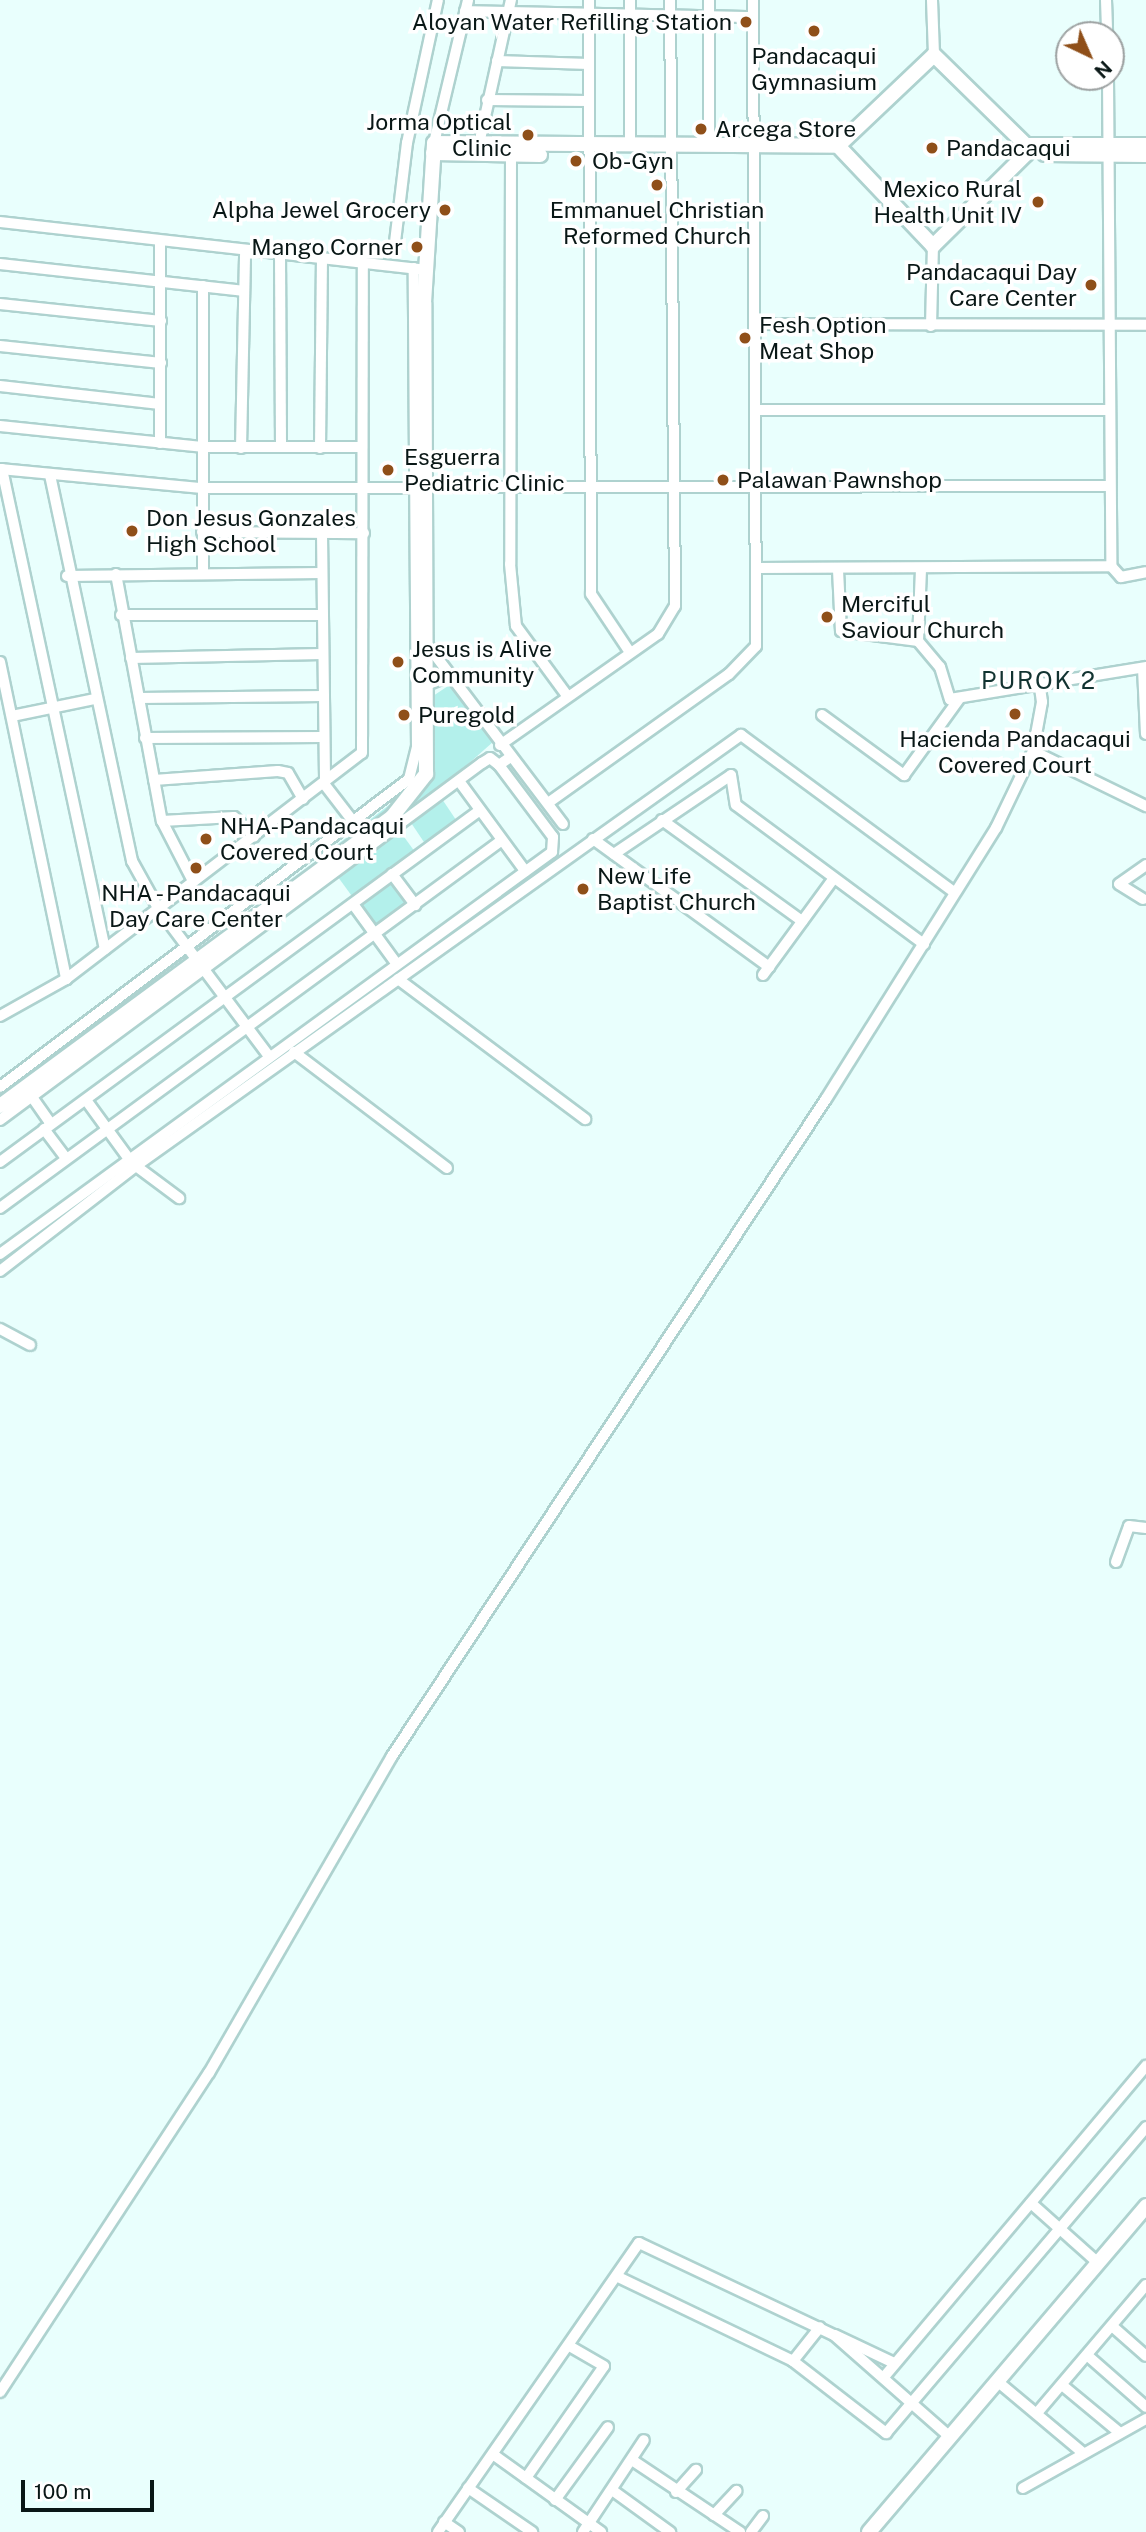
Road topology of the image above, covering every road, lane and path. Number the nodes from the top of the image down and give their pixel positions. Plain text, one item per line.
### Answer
1 (438, 0) edge
2 (468, 0) edge
3 (511, 0) edge
4 (589, 0) edge
5 (630, 0) edge
6 (670, 0) edge
7 (709, 0) edge
8 (753, 0) edge
9 (932, 0) edge
10 (1106, 0) edge
11 (465, 11) junction
12 (589, 15) junction
13 (670, 15) junction
14 (504, 16) junction
15 (630, 16) junction
16 (709, 16) junction
17 (754, 17) junction
18 (1107, 21) edge
19 (934, 55) junction
20 (497, 61) junction
21 (589, 64) junction
22 (1108, 91) edge
23 (487, 100) junction
24 (588, 101) junction
25 (479, 144) junction
26 (709, 144) junction
27 (630, 145) junction
28 (1146, 145) edge
29 (434, 148) junction
30 (753, 148) junction
31 (511, 149) junction
32 (588, 149) junction
33 (669, 149) junction
34 (839, 149) junction
35 (1108, 149) junction
36 (1026, 150) junction
37 (1146, 155) edge
38 (0, 222) edge
39 (160, 241) junction
40 (395, 242) dead end
41 (933, 247) junction
42 (245, 251) junction
43 (281, 254) junction
44 (322, 257) junction
45 (363, 263) junction
46 (0, 264) edge
47 (420, 269) junction
48 (162, 282) junction
49 (203, 286) junction
50 (243, 291) junction
51 (0, 304) edge
52 (161, 321) junction
53 (757, 324) junction
54 (1107, 325) junction
55 (1146, 325) edge
56 (931, 326) junction
57 (0, 346) edge
58 (161, 363) junction
59 (0, 386) edge
60 (160, 404) junction
61 (755, 410) junction
62 (1108, 410) junction
63 (0, 426) edge
64 (160, 443) junction
65 (202, 447) junction
66 (281, 447) junction
67 (362, 447) junction
68 (241, 448) junction
69 (320, 448) junction
70 (1, 469) edge
71 (50, 475) junction
72 (592, 484) junction
73 (421, 485) junction
74 (1110, 485) junction
75 (510, 486) junction
76 (671, 486) junction
77 (202, 488) junction
78 (755, 488) junction
79 (363, 489) junction
80 (202, 532) junction
81 (322, 533) junction
82 (364, 533) junction
83 (1111, 566) junction
84 (757, 568) junction
85 (838, 570) junction
86 (921, 570) junction
87 (203, 572) junction
88 (1146, 572) edge
89 (322, 573) junction
90 (116, 574) junction
91 (66, 576) junction
92 (121, 615) junction
93 (321, 615) junction
94 (422, 615) junction
95 (918, 641) junction
96 (429, 647) junction
97 (629, 650) junction
98 (322, 654) junction
99 (131, 658) junction
100 (0, 662) edge
101 (1144, 667) edge
102 (450, 675) junction
103 (1039, 680) junction
104 (422, 687) junction
105 (566, 694) junction
106 (324, 696) junction
107 (139, 698) junction
108 (95, 699) junction
109 (959, 699) junction
110 (52, 708) junction
111 (822, 715) dead end
112 (12, 716) junction
113 (1146, 734) edge
114 (323, 737) junction
115 (145, 738) junction
116 (499, 745) junction
117 (1033, 751) junction
118 (509, 758) junction
119 (499, 765) junction
120 (154, 780) junction
121 (459, 781) junction
122 (325, 785) junction
123 (303, 799) junction
124 (548, 803) junction
125 (1146, 806) edge
126 (480, 810) junction
127 (662, 820) junction
128 (162, 821) junction
129 (355, 824) junction
130 (563, 824) dead end
131 (254, 836) junction
132 (593, 839) junction
133 (502, 840) junction
134 (614, 854) junction
135 (1146, 865) edge
136 (525, 871) junction
137 (392, 874) junction
138 (834, 878) junction
139 (194, 881) junction
140 (954, 892) junction
141 (1143, 899) dead end
142 (353, 904) junction
143 (415, 905) junction
144 (158, 908) junction
145 (802, 921) junction
146 (373, 933) junction
147 (924, 944) junction
148 (104, 949) junction
149 (196, 958) junction
150 (396, 963) junction
151 (66, 979) junction
152 (398, 979) junction
153 (224, 995) junction
154 (0, 1016) edge
155 (249, 1023) junction
156 (295, 1052) junction
157 (268, 1055) junction
158 (0, 1087) edge
159 (32, 1097) junction
160 (86, 1100) junction
161 (0, 1106) edge
162 (585, 1119) dead end
163 (0, 1120) edge
164 (47, 1126) junction
165 (107, 1128) junction
166 (66, 1158) junction
167 (0, 1161) edge
168 (133, 1162) junction
169 (447, 1168) dead end
170 (178, 1198) dead end
171 (0, 1208) edge
172 (0, 1254) edge
173 (0, 1271) edge
174 (0, 1329) edge
175 (30, 1345) dead end
176 (1146, 1528) edge
177 (1116, 1562) dead end
178 (1146, 2066) edge
179 (1146, 2127) edge
180 (1031, 2203) junction
181 (1146, 2206) edge
182 (1059, 2230) junction
183 (1098, 2263) junction
184 (618, 2277) junction
185 (1146, 2286) edge
186 (1137, 2296) junction
187 (1146, 2304) edge
188 (1112, 2326) junction
189 (820, 2327) junction
190 (834, 2335) junction
191 (570, 2346) junction
192 (1088, 2356) junction
193 (1146, 2356) edge
194 (793, 2361) junction
195 (894, 2363) junction
196 (884, 2377) junction
197 (997, 2381) junction
198 (1062, 2385) junction
199 (0, 2392) edge
200 (913, 2404) junction
201 (1146, 2407) edge
202 (1037, 2413) junction
203 (1146, 2419) edge
204 (607, 2427) dead end
205 (1120, 2433) junction
206 (950, 2437) junction
207 (644, 2440) dead end
208 (1083, 2454) junction
209 (494, 2455) junction
210 (632, 2460) junction
211 (696, 2470) dead end
212 (526, 2478) junction
213 (468, 2488) junction
214 (1023, 2488) dead end
215 (612, 2490) junction
216 (736, 2491) dead end
217 (676, 2492) junction
218 (555, 2500) junction
219 (714, 2515) junction
220 (763, 2516) dead end
221 (444, 2522) junction
222 (587, 2528) edge
223 (438, 2532) edge
224 (458, 2532) edge
225 (532, 2532) edge
226 (601, 2532) edge
227 (670, 2532) edge
228 (740, 2532) edge
229 (751, 2532) edge
230 (869, 2532) edge

1 - 40 street
2 - 11 street
3 - 14 street
4 - 12 street
5 - 15 street
6 - 13 street
7 - 16 street
8 - 17 street
9 - 19 street
10 - 18 street
11 - 14 street
11 - 29 street
12 - 14 street
12 - 15 street
12 - 21 street
13 - 15 street
13 - 16 street
13 - 33 street
14 - 20 street
15 - 27 street
16 - 17 street
16 - 26 street
17 - 30 street
19 - 34 street
19 - 36 street
20 - 21 street
20 - 23 street
21 - 24 street
22 - 35 street
23 - 24 street
23 - 25 street
24 - 32 street
25 - 29 street
25 - 31 street
26 - 30 street
26 - 33 street
27 - 32 street
27 - 33 street
28 - 35 street
29 - 31 street
29 - 47 street
30 - 33 street
30 - 34 street
30 - 53 street
31 - 32 street
31 - 75 street
32 - 33 street
32 - 72 street
33 - 76 street
34 - 41 street
35 - 36 street
35 - 37 street
35 - 54 street
36 - 41 street
38 - 39 street
39 - 42 street
39 - 48 street
41 - 56 street
42 - 43 street
42 - 50 street
43 - 44 street
43 - 66 street
44 - 45 street
44 - 69 street
45 - 47 street
45 - 67 street
46 - 48 street
47 - 73 street
48 - 49 street
48 - 52 street
49 - 50 street
49 - 65 street
50 - 68 street
51 - 52 street
52 - 58 street
53 - 56 street
53 - 61 street
54 - 55 street
54 - 56 street
54 - 62 street
57 - 58 street
58 - 60 street
59 - 60 street
60 - 64 street
61 - 62 street
61 - 78 street
62 - 74 street
63 - 64 street
64 - 65 street
65 - 68 street
65 - 77 street
66 - 68 street
66 - 69 street
67 - 69 street
67 - 79 street
70 - 71 street
70 - 110 street
71 - 77 street
71 - 91 street
72 - 75 street
72 - 76 street
72 - 97 street
73 - 75 street
73 - 79 street
73 - 94 street
74 - 78 street
74 - 83 street
75 - 105 street
76 - 78 street
76 - 97 street
77 - 79 street
77 - 80 street
78 - 84 street
79 - 82 street
80 - 81 street
80 - 87 street
81 - 82 street
81 - 89 street
82 - 122 street
83 - 86 street
83 - 88 street
84 - 85 street
84 - 124 street
85 - 86 street
85 - 95 street
86 - 95 street
87 - 89 street
87 - 90 street
89 - 93 street
90 - 91 street
90 - 92 street
91 - 108 street
92 - 93 street
92 - 99 street
93 - 98 street
94 - 96 street
94 - 104 street
95 - 109 street
96 - 102 street
96 - 104 street
97 - 105 street
98 - 99 street
98 - 106 street
99 - 107 street
100 - 112 street
101 - 103 street
101 - 113 street
102 - 104 street
102 - 116 street
103 - 109 street
103 - 117 street
104 - 129 street
104 - 149 street
105 - 116 street
106 - 107 street
106 - 114 street
107 - 115 street
108 - 110 street
108 - 144 street
109 - 111 street
110 - 112 street
110 - 148 street
112 - 151 street
114 - 115 street
114 - 122 street
115 - 120 street
116 - 118 street
117 - 125 street
117 - 140 street
118 - 119 street
118 - 124 street
119 - 121 street
119 - 136 street
120 - 123 street
120 - 128 street
121 - 126 street
121 - 149 street
122 - 123 street
122 - 129 street
123 - 131 street
124 - 130 street
126 - 133 street
126 - 137 street
127 - 134 street
127 - 138 street
127 - 145 street
128 - 131 street
128 - 139 street
129 - 149 street
131 - 139 street
132 - 134 street
132 - 140 street
132 - 152 street
133 - 136 street
133 - 143 street
134 - 145 street
135 - 141 street
136 - 150 street
137 - 142 street
137 - 143 street
138 - 145 street
138 - 147 street
139 - 144 street
140 - 147 street
142 - 146 street
142 - 153 street
143 - 146 street
144 - 148 street
144 - 149 street
146 - 150 street
146 - 155 street
147 - 199 street
148 - 151 street
149 - 153 street
149 - 158 street
149 - 159 street
149 - 161 street
150 - 157 street
151 - 154 street
152 - 156 street
152 - 162 street
153 - 155 street
153 - 160 street
155 - 157 street
155 - 165 street
156 - 168 street
156 - 169 street
157 - 168 street
159 - 163 street
159 - 164 street
160 - 164 street
160 - 165 street
164 - 166 street
164 - 167 street
165 - 166 street
165 - 168 street
166 - 171 street
168 - 170 street
168 - 172 street
168 - 173 street
174 - 175 street
176 - 177 street
178 - 180 street
179 - 182 street
180 - 182 street
180 - 195 street
181 - 183 street
182 - 183 street
182 - 200 street
183 - 197 street
184 - 189 street
184 - 191 street
184 - 194 street
185 - 186 street
186 - 187 street
186 - 188 street
188 - 192 street
188 - 193 street
189 - 190 street
189 - 194 street
190 - 195 street
190 - 196 street
191 - 209 street
191 - 212 street
192 - 198 street
192 - 201 street
194 - 200 street
195 - 196 street
196 - 200 street
197 - 202 street
197 - 206 street
198 - 202 street
198 - 205 street
200 - 206 street
202 - 208 street
203 - 205 street
204 - 218 street
205 - 208 street
206 - 230 street
207 - 210 street
208 - 214 street
209 - 212 street
209 - 213 street
210 - 215 street
210 - 217 street
211 - 217 street
212 - 218 street
213 - 221 street
213 - 225 street
215 - 222 street
215 - 227 street
216 - 219 street
217 - 219 street
218 - 222 street
219 - 228 street
220 - 229 street
221 - 223 street
221 - 224 street
222 - 226 street

